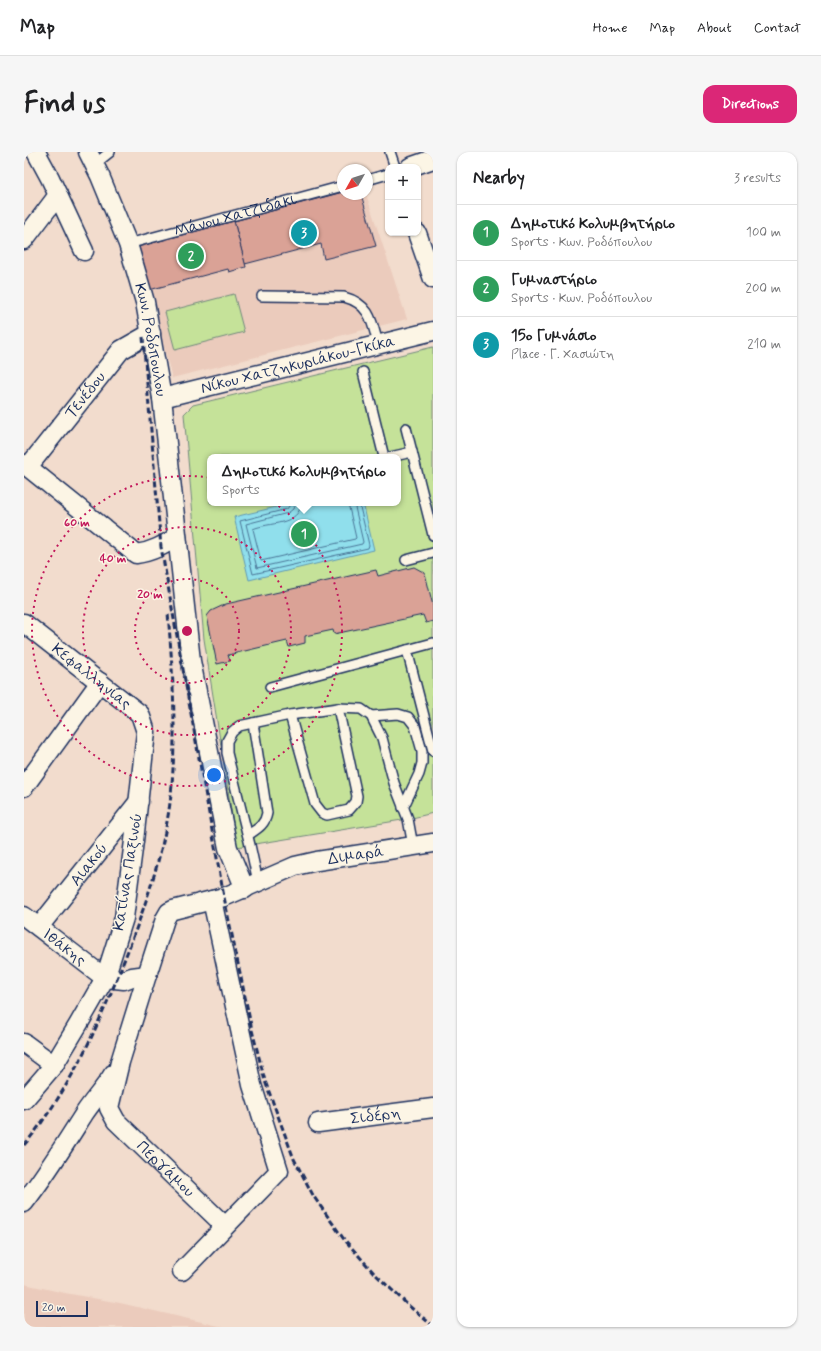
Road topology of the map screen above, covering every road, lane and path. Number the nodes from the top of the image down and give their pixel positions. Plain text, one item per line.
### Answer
1 (36, 152) edge
2 (110, 152) edge
3 (390, 152) edge
4 (91, 158) edge
5 (433, 159) edge
6 (394, 164) edge
7 (419, 164) edge
8 (385, 175) edge
9 (373, 178) edge
10 (337, 188) edge
11 (58, 195) junction
12 (418, 236) edge
13 (24, 240) edge
14 (128, 244) junction
15 (84, 251) dead end
16 (433, 279) edge
17 (262, 296) dead end
18 (433, 331) edge
19 (151, 333) junction
20 (378, 344) junction
21 (363, 372) dead end
22 (162, 398) junction
23 (406, 428) dead end
24 (412, 452) junction
25 (383, 454) edge
26 (401, 454) edge
27 (26, 466) edge
28 (433, 535) edge
29 (177, 537) junction
30 (433, 553) edge
31 (406, 560) dead end
32 (24, 623) edge
33 (433, 643) edge
34 (407, 650) junction
35 (100, 682) junction
36 (270, 687) dead end
37 (338, 708) junction
38 (140, 714) joint
39 (290, 715) junction
40 (371, 716) junction
41 (253, 723) junction
42 (433, 750) edge
43 (24, 787) edge
44 (138, 801) junction
45 (403, 808) junction
46 (248, 835) junction
47 (433, 843) edge
48 (413, 846) junction
49 (252, 885) junction
50 (212, 900) junction
51 (24, 916) edge
52 (39, 928) junction
53 (147, 975) junction
54 (105, 978) junction
55 (24, 1043) edge
56 (120, 1062) junction
57 (54, 1065) junction
58 (24, 1100) edge
59 (433, 1108) edge
60 (318, 1124) dead end
61 (24, 1203) edge
62 (225, 1226) junction
63 (182, 1271) dead end

1 - 11 street
2 - 4 lane
3 - 6 lane
4 - 14 street, Κων. Ροδόπουλου
5 - 7 street
8 - 9 lane
10 - 14 lane, Μάνου Χατζιδάκι
11 - 13 street
11 - 15 street
12 - 16 street
14 - 19 street, Κων. Ροδόπουλου
17 - 20 lane
18 - 20 street, Νίκου Χατζηκυριάκου-Γκίκα
19 - 22 street, Κων. Ροδόπουλου
19 - 27 street, Τενέδου
20 - 22 street, Νίκου Χατζηκυριάκου-Γκίκα
21 - 25 lane
22 - 29 street, Κων. Ροδόπουλου
23 - 24 lane
24 - 26 lane
24 - 28 lane
27 - 29 street
29 - 49 street, Κων. Ροδόπουλου
30 - 31 lane
32 - 35 street, Κεφαλληνίας
33 - 34 lane
34 - 36 lane
34 - 42 lane
35 - 38 street, Κεφαλληνίας
35 - 43 street
37 - 39 lane
37 - 39 lane
37 - 40 lane
38 - 44 street, Κατίνας Παξινού
39 - 41 lane
40 - 45 lane
40 - 45 lane
41 - 46 lane
41 - 46 lane
44 - 52 street, Αιακού
44 - 54 street, Κατίνας Παξινού
45 - 48 lane
46 - 49 lane
47 - 48 street, Διμαρά
48 - 49 street, Διμαρά
49 - 50 street, Διμαρά
50 - 53 street, Διμαρά
50 - 62 street
51 - 52 street, Ιθάκης
52 - 54 street, Ιθάκης
53 - 54 street
53 - 56 street
54 - 57 street, Κατίνας Παξινού
55 - 57 street
56 - 61 street
56 - 62 street, Περγάμου
57 - 58 street, Κατίνας Παξινού
59 - 60 street, Σιδέρη
62 - 63 street

